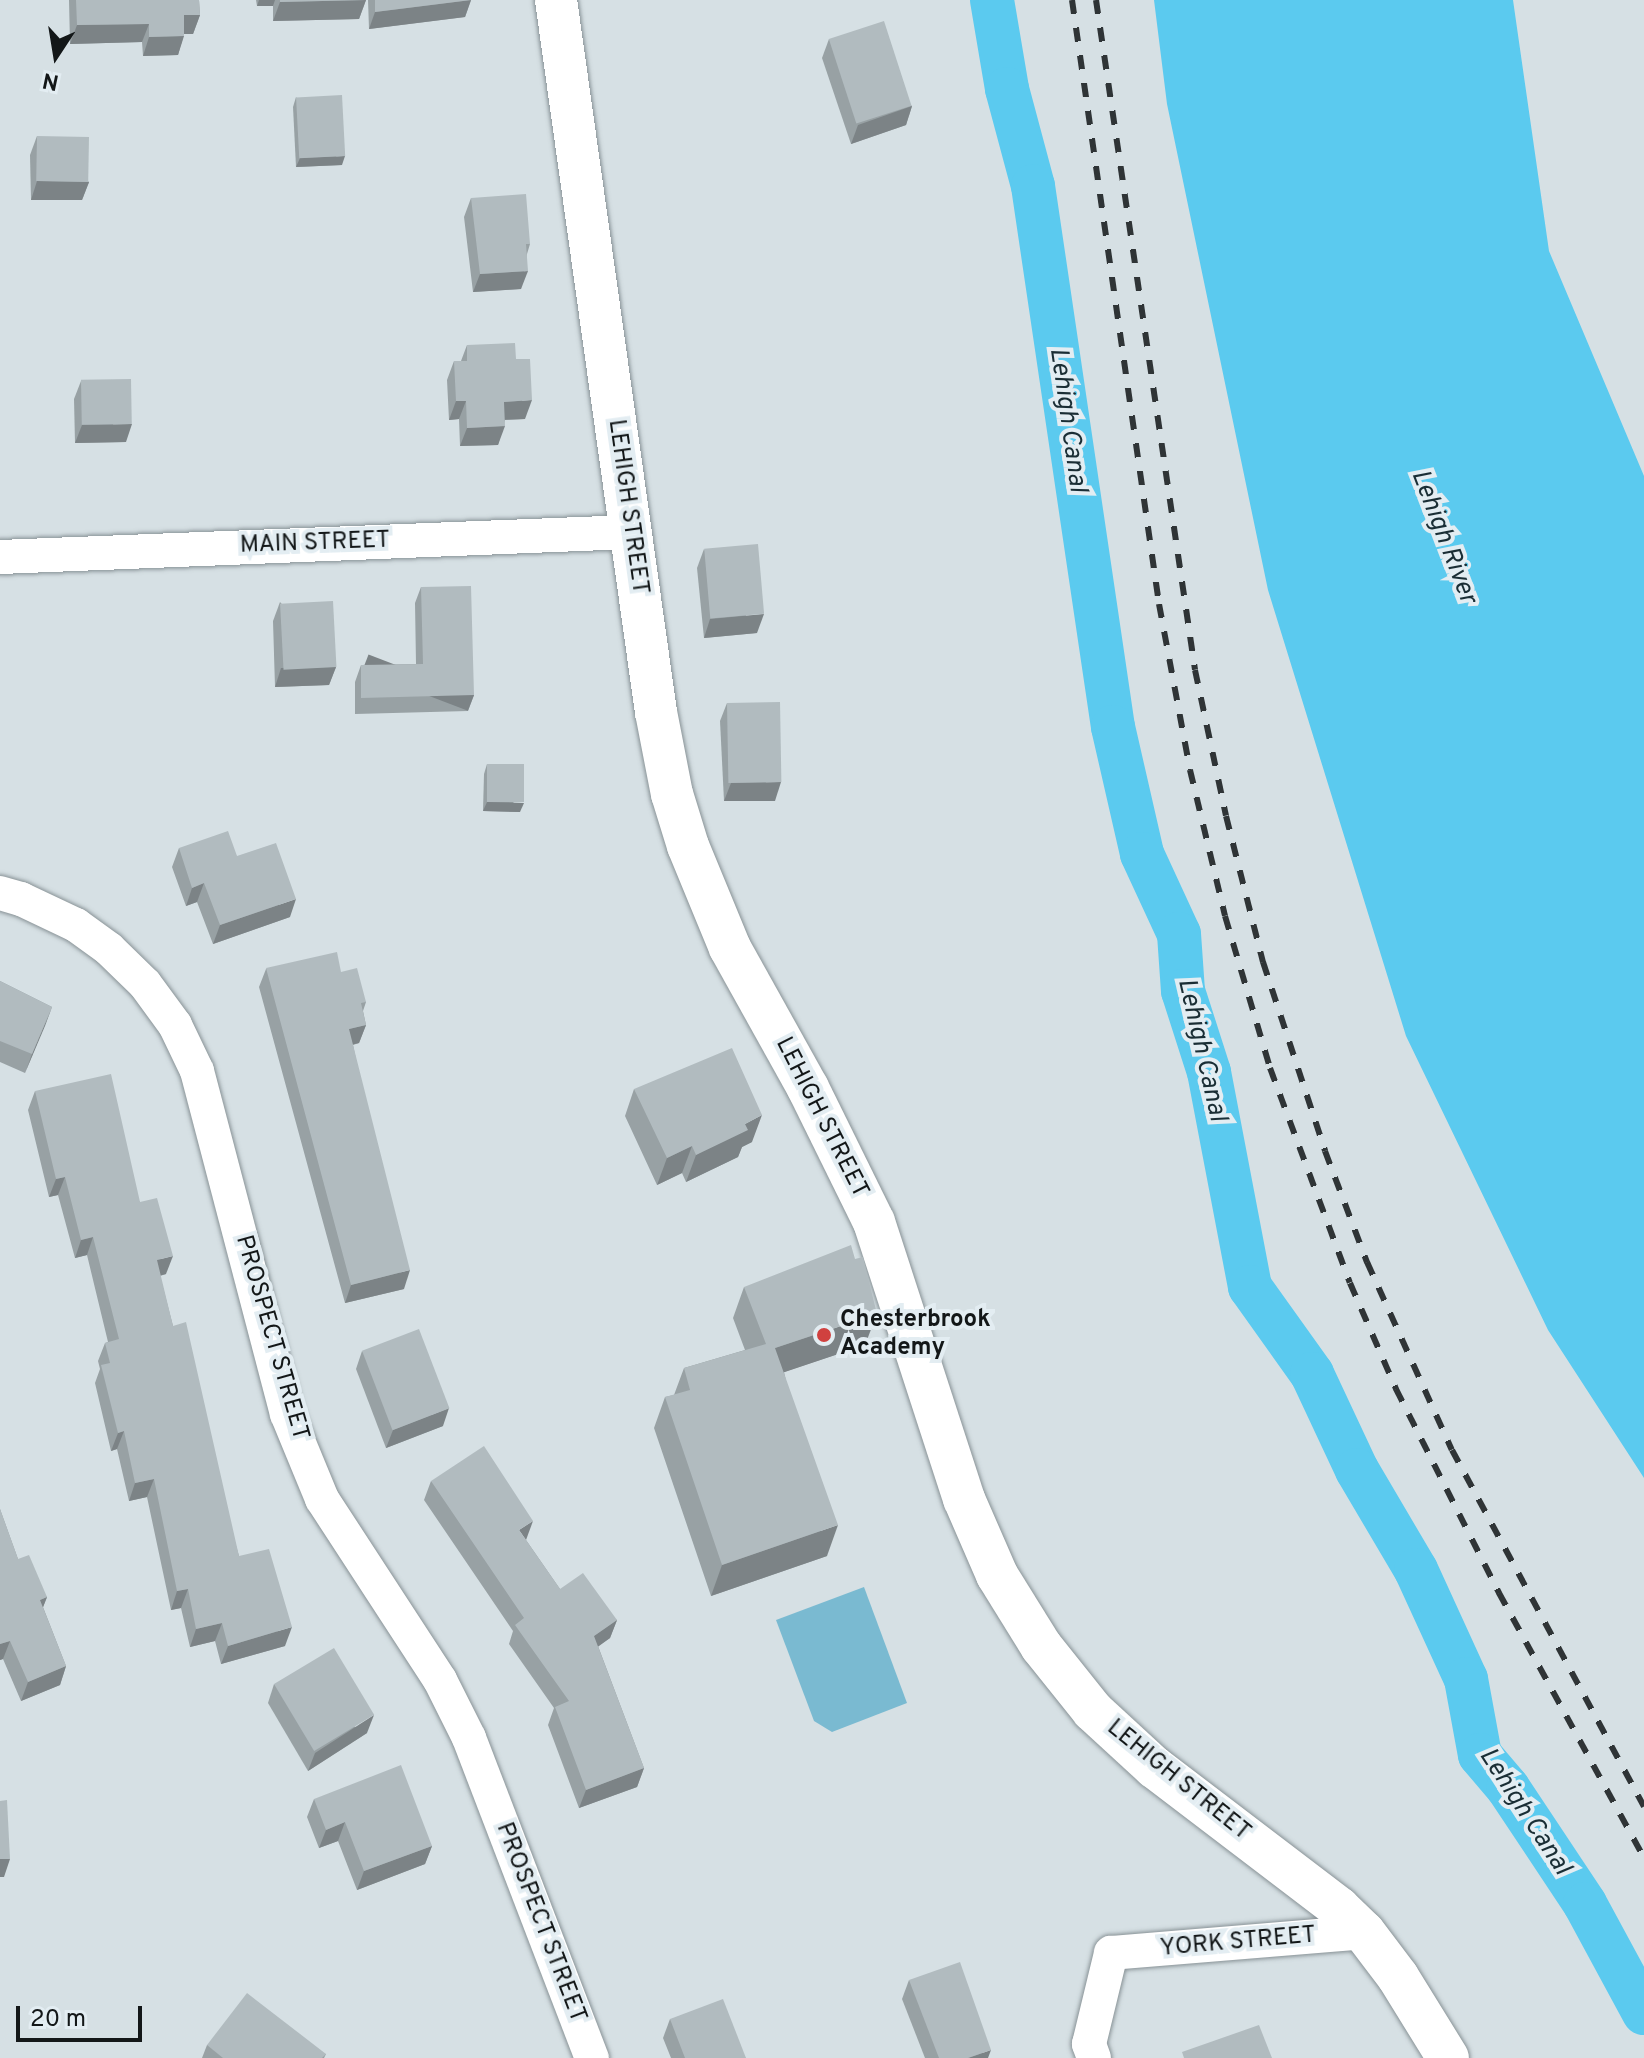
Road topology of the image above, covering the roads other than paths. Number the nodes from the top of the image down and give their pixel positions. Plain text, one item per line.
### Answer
1 (556, 0) edge
2 (631, 532) junction
3 (0, 557) edge
4 (0, 893) edge
5 (1364, 1932) junction
6 (592, 2058) edge
7 (1094, 2058) edge
8 (1448, 2058) edge

1 - 2 street, LEHIGH STREET
2 - 3 street, MAIN STREET
2 - 5 street, LEHIGH STREET
4 - 6 street, PROSPECT STREET
5 - 7 street, YORK STREET
5 - 8 street, LEHIGH STREET

